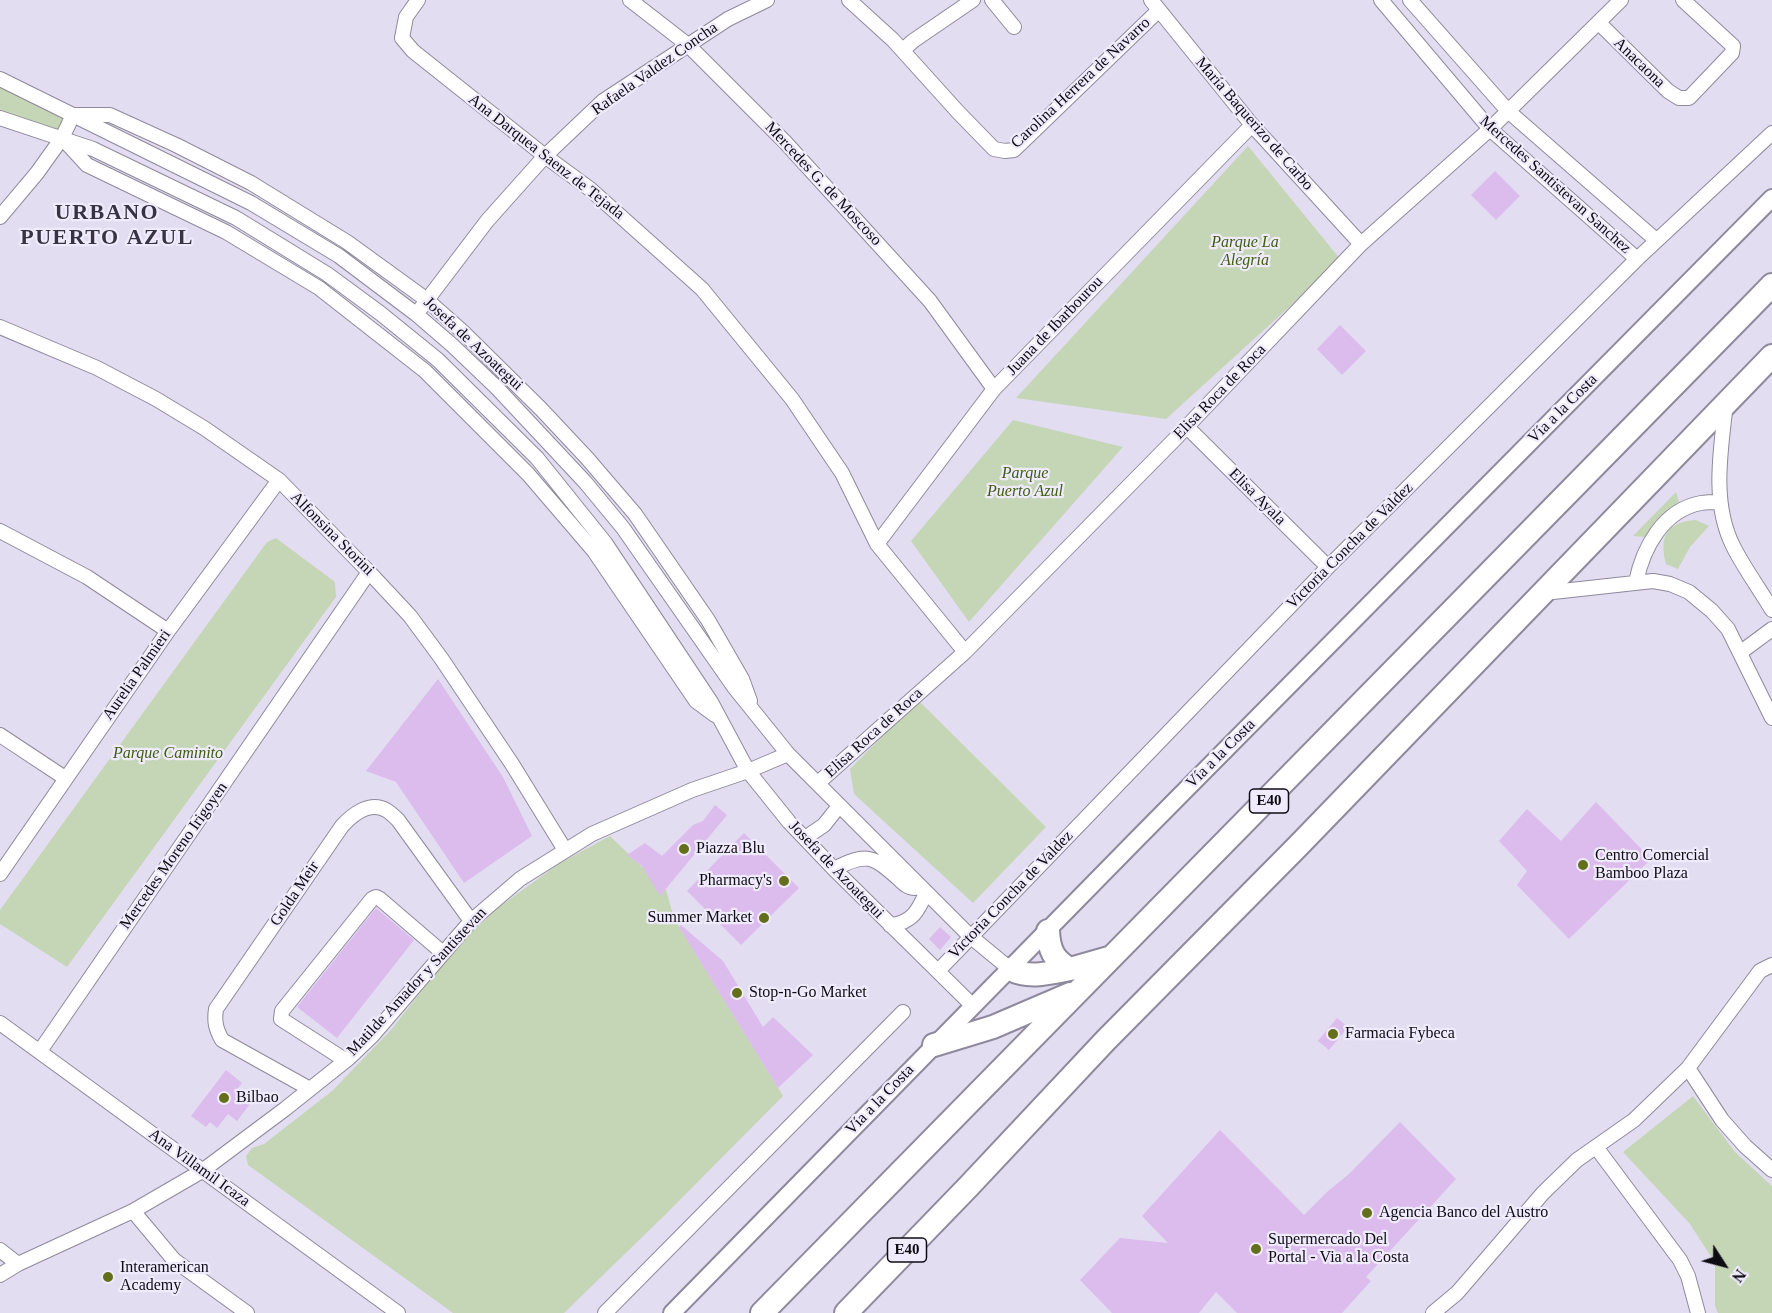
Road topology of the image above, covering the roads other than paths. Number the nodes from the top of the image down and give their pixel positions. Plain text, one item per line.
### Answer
1 (418, 0) edge
2 (630, 0) edge
3 (767, 0) edge
4 (849, 0) edge
5 (973, 0) edge
6 (992, 0) edge
7 (1381, 0) edge
8 (1410, 0) edge
9 (1621, 0) edge
10 (1683, 0) edge
11 (1154, 6) edge
12 (1599, 23) junction
13 (1014, 27) dead end
14 (688, 45) junction
15 (903, 51) junction
16 (0, 80) edge
17 (1508, 111) junction
18 (73, 115) junction
19 (0, 118) edge
20 (1252, 125) junction
21 (1490, 129) junction
22 (1772, 133) edge
23 (62, 138) junction
24 (545, 156) junction
25 (1772, 198) edge
26 (0, 218) edge
27 (1656, 240) junction
28 (1360, 244) junction
29 (1637, 259) junction
30 (1772, 285) edge
31 (427, 300) junction
32 (416, 314) junction
33 (0, 327) edge
34 (403, 331) junction
35 (392, 345) junction
36 (1772, 356) edge
37 (994, 389) junction
38 (1726, 402) junction
39 (1187, 427) junction
40 (279, 480) junction
41 (1720, 502) junction
42 (0, 531) edge
43 (877, 544) junction
44 (1328, 567) junction
45 (369, 572) junction
46 (1636, 582) junction
47 (1544, 593) junction
48 (1772, 610) edge
49 (1772, 629) edge
50 (168, 631) junction
51 (965, 652) junction
52 (1741, 652) junction
53 (755, 713) junction
54 (719, 718) junction
55 (1772, 718) edge
56 (0, 735) edge
57 (788, 754) junction
58 (748, 771) junction
59 (65, 778) junction
60 (818, 783) junction
61 (839, 806) junction
62 (805, 838) junction
63 (565, 850) junction
64 (834, 869) junction
65 (0, 874) edge
66 (923, 890) junction
67 (471, 921) junction
68 (890, 925) junction
69 (1048, 931) junction
70 (970, 936) junction
71 (443, 953) junction
72 (1114, 956) junction
73 (1772, 964) edge
74 (1010, 969) junction
75 (1070, 969) junction
76 (938, 970) junction
77 (1083, 988) junction
78 (973, 1006) junction
79 (903, 1012) dead end
80 (0, 1023) edge
81 (934, 1045) junction
82 (40, 1051) junction
83 (345, 1060) junction
84 (1688, 1068) junction
85 (310, 1089) junction
86 (1596, 1147) junction
87 (1772, 1170) edge
88 (202, 1171) junction
89 (133, 1211) junction
90 (0, 1250) edge
91 (18, 1264) junction
92 (0, 1275) edge
93 (247, 1313) edge
94 (398, 1313) edge
95 (605, 1313) edge
96 (672, 1313) edge
97 (762, 1313) edge
98 (846, 1313) edge
99 (1433, 1313) edge
100 (1698, 1313) edge

1 - 24 street, Ana Darquea Saenz de Tejada
2 - 14 street, Mercedes G. de Moscoso
3 - 14 street, Rafaela Valdez Concha
4 - 15 street, Carolina Herrera de Navarro
5 - 15 street
6 - 13 street
7 - 21 street, Mercedes Santistevan Sanchez
8 - 17 street, Mercedes Santistevan Sanchez
9 - 12 street, Elisa Roca de Roca
10 - 12 street, Anacaona
11 - 15 street, Carolina Herrera de Navarro
11 - 20 street, María Baquerizo de Carbo
12 - 17 street, Elisa Roca de Roca
14 - 24 street, Rafaela Valdez Concha
14 - 37 street, Mercedes G. de Moscoso
16 - 18 street, Josefa de Azoategui
17 - 21 street, Elisa Roca de Roca
17 - 27 street, Mercedes Santistevan Sanchez
18 - 23 street
18 - 31 street, Josefa de Azoategui
18 - 32 street, Josefa de Azoategui
19 - 23 street, Josefa de Azoategui
20 - 28 street, María Baquerizo de Carbo
20 - 37 street, Juana de Ibarbourou
21 - 28 street, Elisa Roca de Roca
21 - 29 street, Mercedes Santistevan Sanchez
22 - 27 street, Victoria Concha de Valdez
23 - 26 street
23 - 34 street, Josefa de Azoategui
23 - 35 street, Josefa de Azoategui
24 - 31 street, Rafaela Valdez Concha
24 - 43 street, Ana Darquea Saenz de Tejada
25 - 69 street, Vía a la Costa
27 - 29 street, Victoria Concha de Valdez
28 - 39 street, Elisa Roca de Roca
29 - 44 street, Victoria Concha de Valdez
30 - 72 highway, E40
31 - 32 street, Rafaela Valdez Concha
31 - 53 street, Josefa de Azoategui
32 - 34 street, Rafaela Valdez Concha
32 - 53 street, Josefa de Azoategui
33 - 40 street, Alfonsina Storini
34 - 35 street, Rafaela Valdez Concha
34 - 54 street, Josefa de Azoategui
35 - 54 street, Josefa de Azoategui
36 - 38 highway, E40
37 - 43 street, Juana de Ibarbourou
38 - 41 street
38 - 47 highway, E40
39 - 44 street, Elisa Ayala
39 - 51 street, Elisa Roca de Roca
40 - 45 street, Alfonsina Storini
40 - 50 street, Aurelia Palmieri
41 - 46 street
41 - 48 street
42 - 50 street
43 - 51 street, Ana Darquea Saenz de Tejada
44 - 70 street, Victoria Concha de Valdez
45 - 63 street, Alfonsina Storini
45 - 82 street, Mercedes Moreno Irigoyen
46 - 47 street
46 - 52 street
47 - 98 highway, E40
49 - 52 street
50 - 59 street, Aurelia Palmieri
51 - 60 street, Elisa Roca de Roca
52 - 55 street
53 - 57 street, Josefa de Azoategui
54 - 58 street, Josefa de Azoategui
56 - 59 street
57 - 58 street, Matilde Amador y Santistevan
57 - 60 street, Josefa de Azoategui
58 - 62 street, Josefa de Azoategui
58 - 63 street, Matilde Amador y Santistevan
59 - 65 street, Aurelia Palmieri
60 - 61 street, Josefa de Azoategui
61 - 62 street
61 - 66 street, Josefa de Azoategui
62 - 64 street, Josefa de Azoategui
63 - 67 street, Matilde Amador y Santistevan
64 - 66 street
64 - 68 street, Josefa de Azoategui
66 - 68 street
66 - 70 street, Josefa de Azoategui
67 - 71 street, Matilde Amador y Santistevan
67 - 85 street, Golda Meir
68 - 76 street, Josefa de Azoategui
69 - 74 street, Vía a la Costa
69 - 75 highway
70 - 74 street, Josefa de Azoategui
70 - 76 street, Victoria Concha de Valdez
71 - 83 street, Matilde Amador y Santistevan
71 - 83 street
72 - 75 highway
72 - 77 highway, E40
73 - 84 street
74 - 75 highway
74 - 78 street, Vía a la Costa
76 - 78 street, Josefa de Azoategui
77 - 81 highway
77 - 97 highway, E40
78 - 81 street, Vía a la Costa
79 - 95 street
80 - 82 street, Ana Villamil Icaza
81 - 96 street, Vía a la Costa
82 - 88 street, Ana Villamil Icaza
83 - 85 street, Matilde Amador y Santistevan
84 - 86 street
84 - 87 street
85 - 88 street, Matilde Amador y Santistevan
86 - 99 street
86 - 100 street
88 - 89 street, Matilde Amador y Santistevan
88 - 94 street, Ana Villamil Icaza
89 - 91 street, Matilde Amador y Santistevan
89 - 93 street
90 - 91 street
91 - 92 street, Matilde Amador y Santistevan

